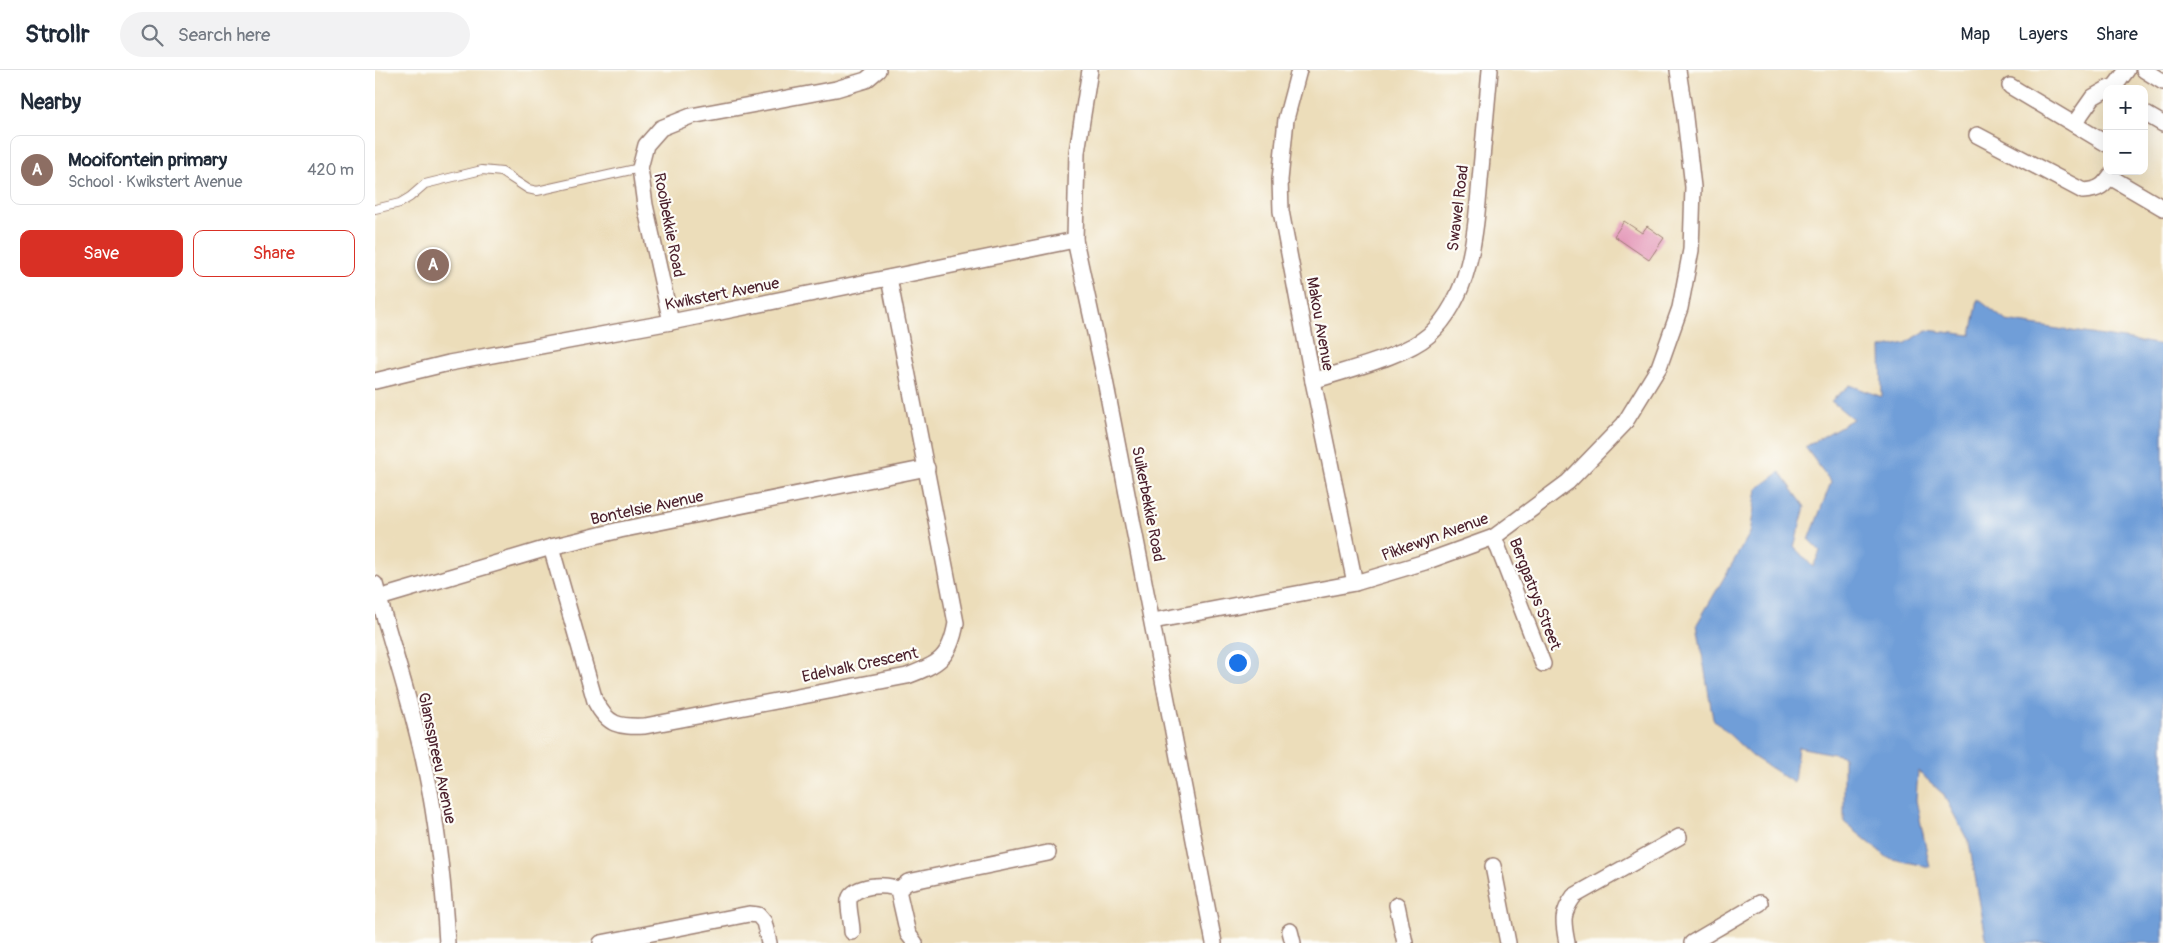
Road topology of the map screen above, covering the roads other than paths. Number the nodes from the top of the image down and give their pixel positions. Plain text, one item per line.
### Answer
1 (879, 70) edge
2 (1090, 70) edge
3 (1299, 70) edge
4 (1490, 70) edge
5 (1678, 70) edge
6 (2127, 70) edge
7 (2144, 70) edge
8 (2163, 82) edge
9 (2116, 85) edge
10 (2010, 86) dead end
11 (2103, 92) edge
12 (2148, 115) edge
13 (2074, 124) junction
14 (2163, 124) edge
15 (1977, 135) dead end
16 (2103, 142) edge
17 (640, 168) junction
18 (2111, 175) edge
19 (2114, 175) edge
20 (2163, 208) edge
21 (375, 209) edge
22 (1075, 240) junction
23 (889, 278) junction
24 (671, 322) junction
25 (375, 381) edge
26 (1313, 381) junction
27 (927, 468) junction
28 (1494, 537) junction
29 (551, 547) junction
30 (1355, 584) junction
31 (377, 591) edge
32 (1153, 621) junction
33 (1543, 664) dead end
34 (1679, 837) dead end
35 (1048, 853) dead end
36 (1493, 866) dead end
37 (898, 890) junction
38 (1760, 903) dead end
39 (1397, 906) dead end
40 (853, 932) dead end
41 (644, 939) edge
42 (447, 943) edge
43 (601, 943) edge
44 (769, 943) edge
45 (915, 943) edge
46 (1214, 943) edge
47 (1405, 943) edge
48 (1508, 943) edge
49 (1567, 943) edge
50 (1692, 943) edge

1 - 17 street, Rooibekkie Road
2 - 22 street, Suikerbekkie Road
3 - 26 street, Makou Avenue
4 - 26 street, Swawel Road
5 - 28 street, Pikkewyn Avenue
6 - 9 street
7 - 8 street
10 - 13 street
11 - 13 street
12 - 14 street
13 - 16 street
15 - 18 street
17 - 21 lane
17 - 24 street, Rooibekkie Road
19 - 20 street
22 - 23 street, Kwikstert Avenue
22 - 32 street, Suikerbekkie Road
23 - 24 street, Kwikstert Avenue
23 - 27 street, Edelvalk Crescent
24 - 25 street, Kwikstert Avenue
26 - 30 street, Makou Avenue
27 - 29 street, Bontelsie Avenue
27 - 29 street, Edelvalk Crescent
28 - 30 street, Pikkewyn Avenue
28 - 33 street, Bergpatrys Street
29 - 31 street, Bontelsie Avenue
30 - 32 street, Pikkewyn Avenue
31 - 42 street, Glansspreeu Avenue
32 - 46 street, Suikerbekkie Road
34 - 49 street
35 - 37 street
36 - 48 street
37 - 40 street
37 - 45 street
38 - 50 street
39 - 47 street
41 - 43 street
41 - 44 street

